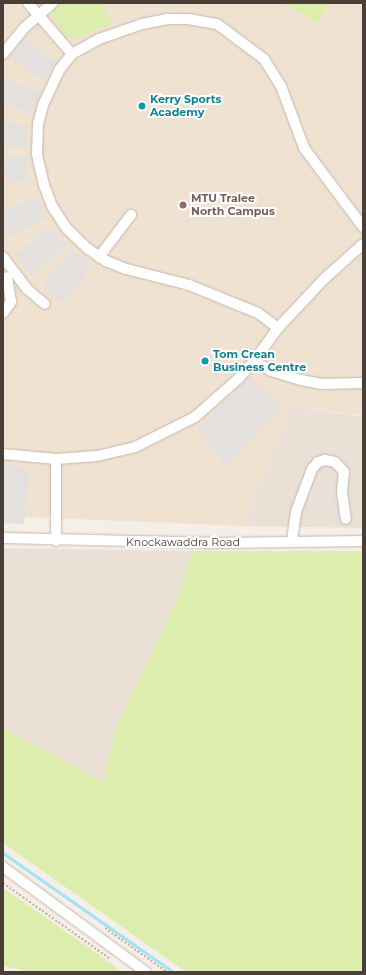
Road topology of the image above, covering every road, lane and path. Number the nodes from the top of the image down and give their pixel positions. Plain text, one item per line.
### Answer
1 (28, 3) edge
2 (53, 3) edge
3 (37, 15) junction
4 (3, 54) edge
5 (72, 54) junction
6 (131, 215) dead end
7 (363, 227) edge
8 (363, 244) edge
9 (3, 257) edge
10 (99, 257) junction
11 (8, 276) edge
12 (45, 304) dead end
13 (3, 313) edge
14 (278, 328) junction
15 (254, 361) junction
16 (363, 383) edge
17 (3, 454) edge
18 (56, 459) junction
19 (346, 519) dead end
20 (3, 538) edge
21 (292, 540) junction
22 (56, 541) junction
23 (363, 541) edge
24 (3, 867) edge
25 (3, 883) edge
26 (110, 959) dead end
27 (146, 972) edge

1 - 3 street
2 - 3 street
3 - 4 street
3 - 5 street
5 - 7 street
5 - 10 street
6 - 10 street
8 - 14 street
9 - 11 street
10 - 14 street
11 - 12 street
11 - 13 street
14 - 15 street
15 - 16 street
15 - 18 street
17 - 18 street
18 - 22 street
19 - 21 street
20 - 22 street, Knockawaddra Road
21 - 22 street, Knockawaddra Road
21 - 23 street, Knockawaddra Road
24 - 27 street
25 - 26 path

